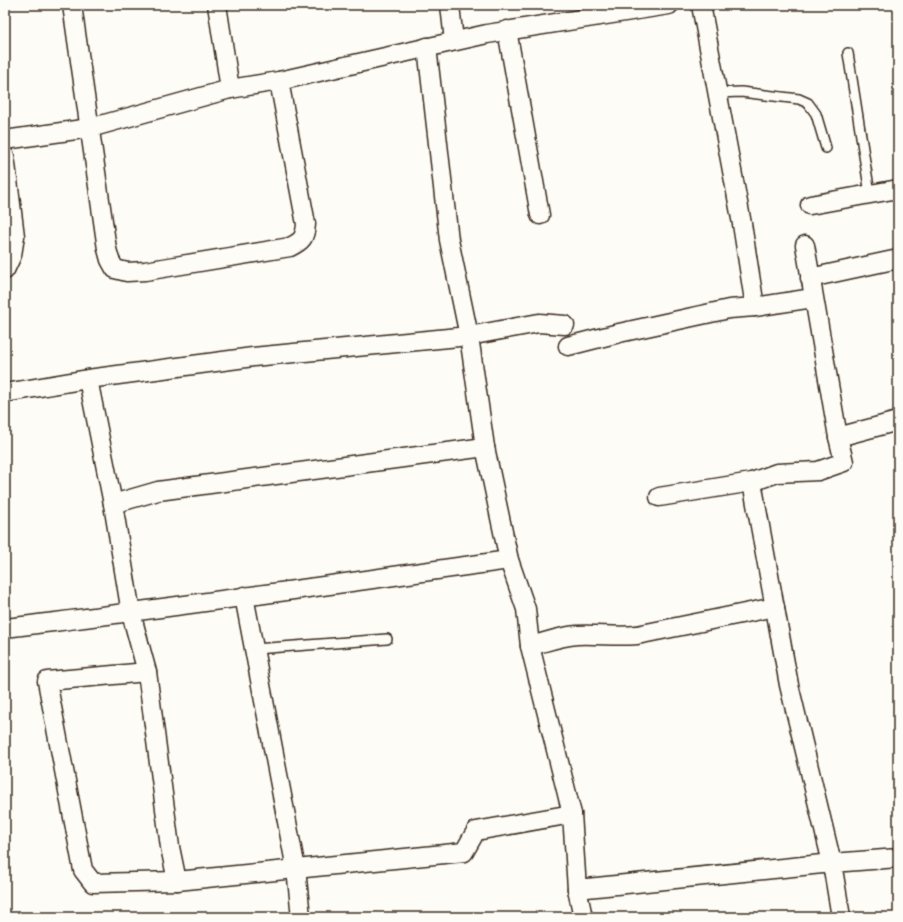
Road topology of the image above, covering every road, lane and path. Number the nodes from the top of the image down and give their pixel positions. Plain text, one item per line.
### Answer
1 (72, 5) edge
2 (218, 5) edge
3 (450, 5) edge
4 (669, 5) edge
5 (701, 5) edge
6 (577, 12) edge
7 (508, 30) junction
8 (454, 41) junction
9 (427, 47) junction
10 (848, 53) dead end
11 (279, 81) junction
12 (230, 89) junction
13 (717, 93) junction
14 (90, 128) junction
15 (5, 140) edge
16 (826, 148) dead end
17 (5, 156) edge
18 (898, 188) edge
19 (870, 194) junction
20 (810, 205) dead end
21 (540, 215) dead end
22 (805, 245) dead end
23 (898, 259) edge
24 (5, 270) edge
25 (810, 278) junction
26 (813, 298) junction
27 (755, 307) junction
28 (566, 325) dead end
29 (469, 336) junction
30 (568, 346) dead end
31 (88, 379) junction
32 (5, 393) edge
33 (898, 422) edge
34 (838, 437) junction
35 (485, 447) junction
36 (752, 482) junction
37 (659, 497) dead end
38 (113, 504) junction
39 (509, 560) junction
40 (244, 596) junction
41 (775, 607) junction
42 (131, 613) junction
43 (5, 628) edge
44 (387, 639) dead end
45 (530, 646) junction
46 (255, 650) junction
47 (147, 672) junction
48 (572, 814) junction
49 (898, 858) edge
50 (832, 863) junction
51 (296, 869) junction
52 (177, 881) junction
53 (577, 889) junction
54 (301, 917) edge
55 (583, 917) edge
56 (841, 917) edge

1 - 14 street
2 - 12 street
3 - 8 street
4 - 6 street
5 - 13 street
6 - 7 street
7 - 8 street
7 - 21 street
8 - 9 street
9 - 11 street
9 - 29 street
10 - 19 lane
11 - 12 street
11 - 14 street
12 - 14 street
13 - 16 lane
13 - 27 street
14 - 15 street
17 - 24 street
18 - 19 street
19 - 20 street
22 - 25 street
23 - 25 street
25 - 26 street
26 - 27 street
26 - 34 street
27 - 30 street
28 - 29 street
29 - 31 street
29 - 35 street
31 - 32 street
31 - 38 street
33 - 34 street
34 - 36 street
35 - 38 street
35 - 39 street
36 - 37 street
36 - 41 street
38 - 42 street
39 - 40 street
39 - 45 street
40 - 42 street
40 - 46 street
41 - 45 street
41 - 50 street
42 - 43 street
42 - 47 street
44 - 46 lane
45 - 48 street
46 - 51 street
47 - 52 street
47 - 52 street
48 - 51 street
48 - 53 street
49 - 50 street
50 - 53 street
50 - 56 street
51 - 52 street
51 - 54 street
53 - 55 street

